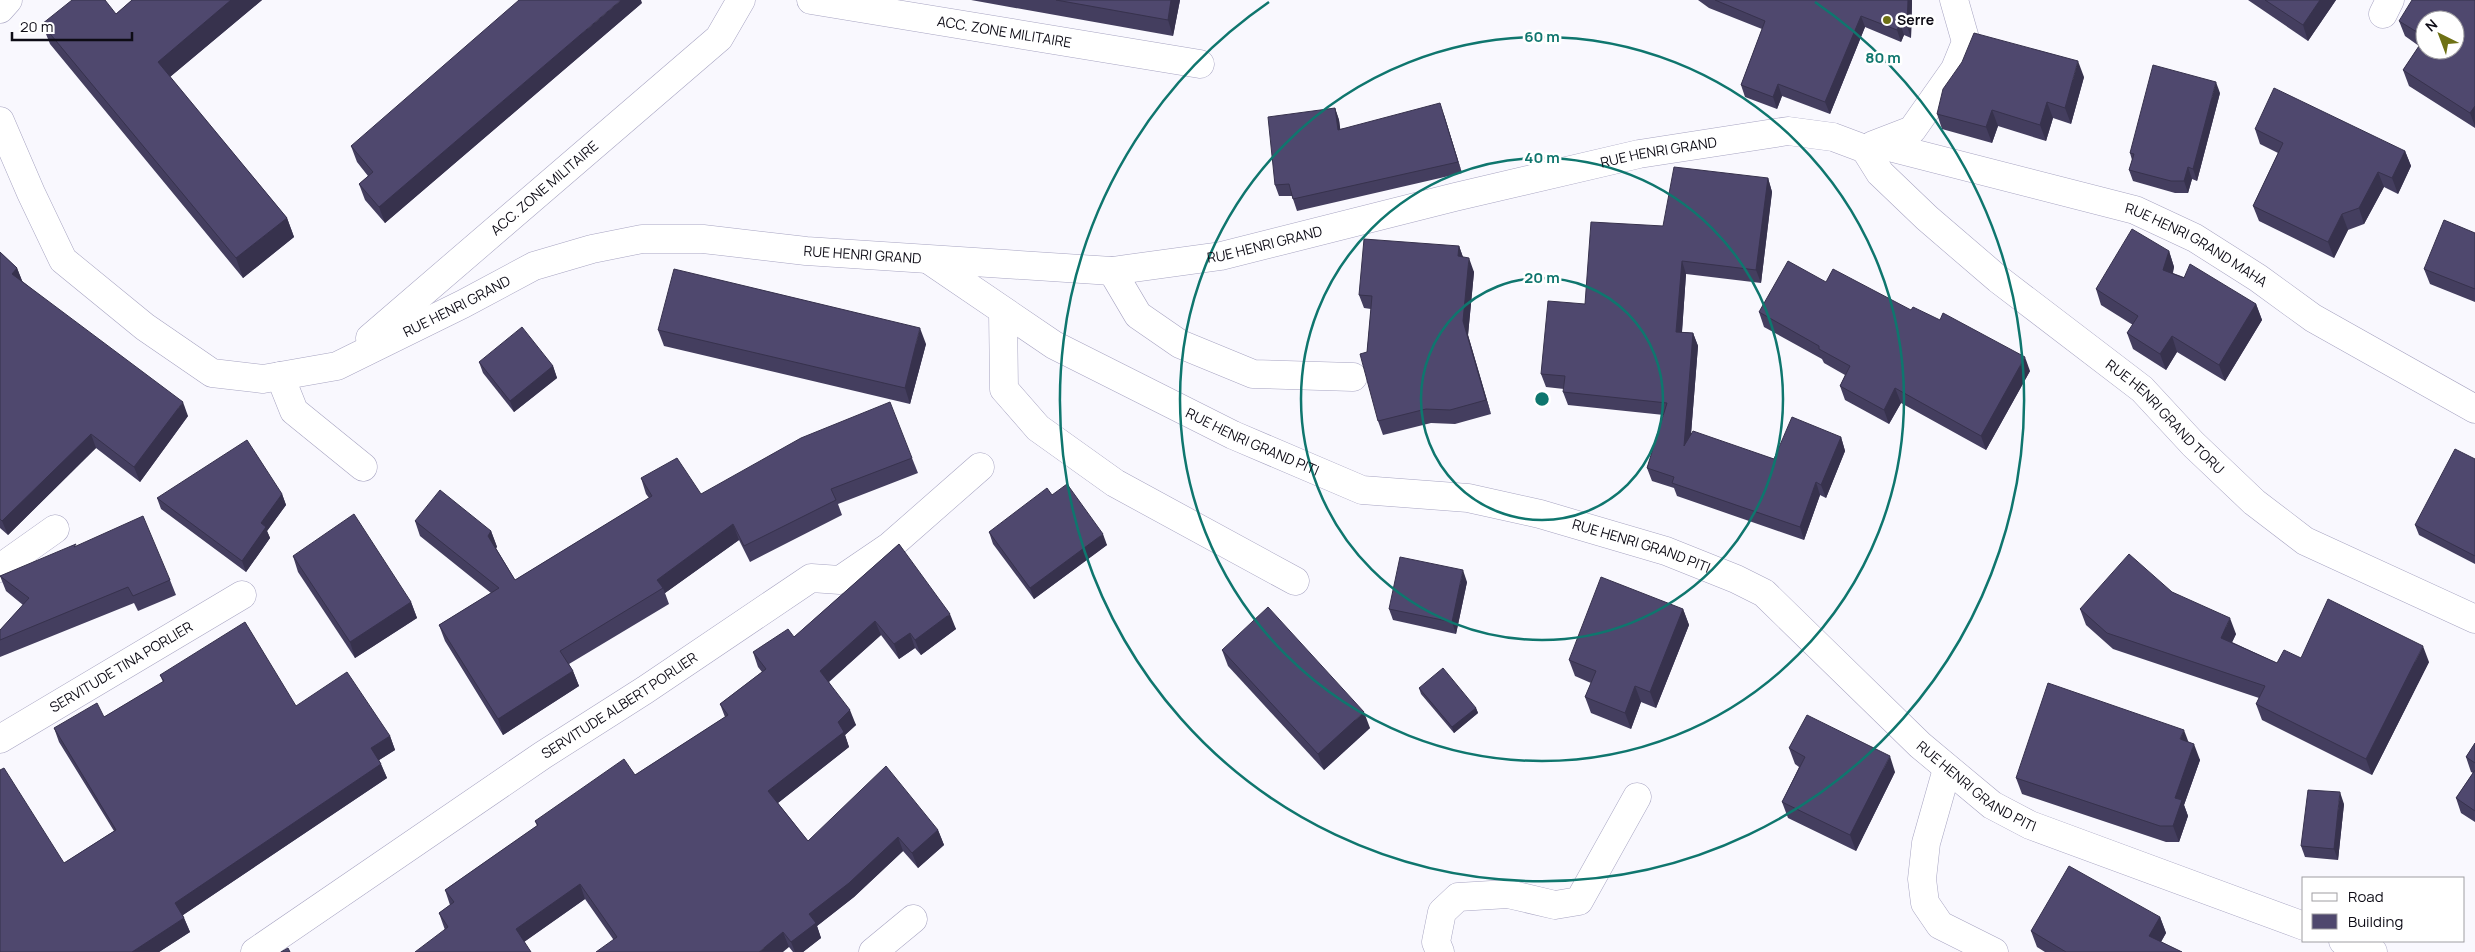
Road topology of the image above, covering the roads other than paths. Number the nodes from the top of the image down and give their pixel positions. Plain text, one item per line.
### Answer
1 (8, 0) edge
2 (741, 0) edge
3 (811, 0) edge
4 (1954, 0) edge
5 (0, 9) edge
6 (1200, 64) dead end
7 (0, 121) edge
8 (1877, 148) junction
9 (927, 259) junction
10 (1112, 271) junction
11 (1003, 311) junction
12 (337, 366) junction
13 (280, 376) junction
14 (1353, 378) dead end
15 (2475, 409) edge
16 (363, 466) dead end
17 (980, 467) dead end
18 (56, 529) dead end
19 (0, 568) edge
20 (1295, 581) dead end
21 (242, 595) dead end
22 (2475, 619) edge
23 (0, 739) edge
24 (1947, 769) junction
25 (1637, 797) dead end
26 (913, 919) dead end
27 (2302, 925) edge
28 (2345, 942) edge
29 (255, 952) edge
30 (873, 952) edge
31 (1440, 952) edge
32 (1994, 952) edge
33 (2373, 952) edge

1 - 5 street
2 - 12 street, ACC. ZONE MILITAIRE
3 - 6 street, ACC. ZONE MILITAIRE
4 - 8 street
7 - 13 street, RUE HENRI GRAND
8 - 10 street, RUE HENRI GRAND
8 - 15 street, RUE HENRI GRAND MAHA
8 - 22 street, RUE HENRI GRAND TORU
9 - 10 street, RUE HENRI GRAND
9 - 11 street, RUE HENRI GRAND PITI
9 - 12 street, RUE HENRI GRAND
10 - 14 street
11 - 20 street
11 - 24 street, RUE HENRI GRAND PITI
12 - 13 street, RUE HENRI GRAND
13 - 16 street
17 - 29 street, SERVITUDE ALBERT PORLIER
18 - 19 street
21 - 23 street, SERVITUDE TINA PORLIER
24 - 27 street, RUE HENRI GRAND PITI
24 - 32 street
25 - 31 street
26 - 30 street
28 - 33 street

